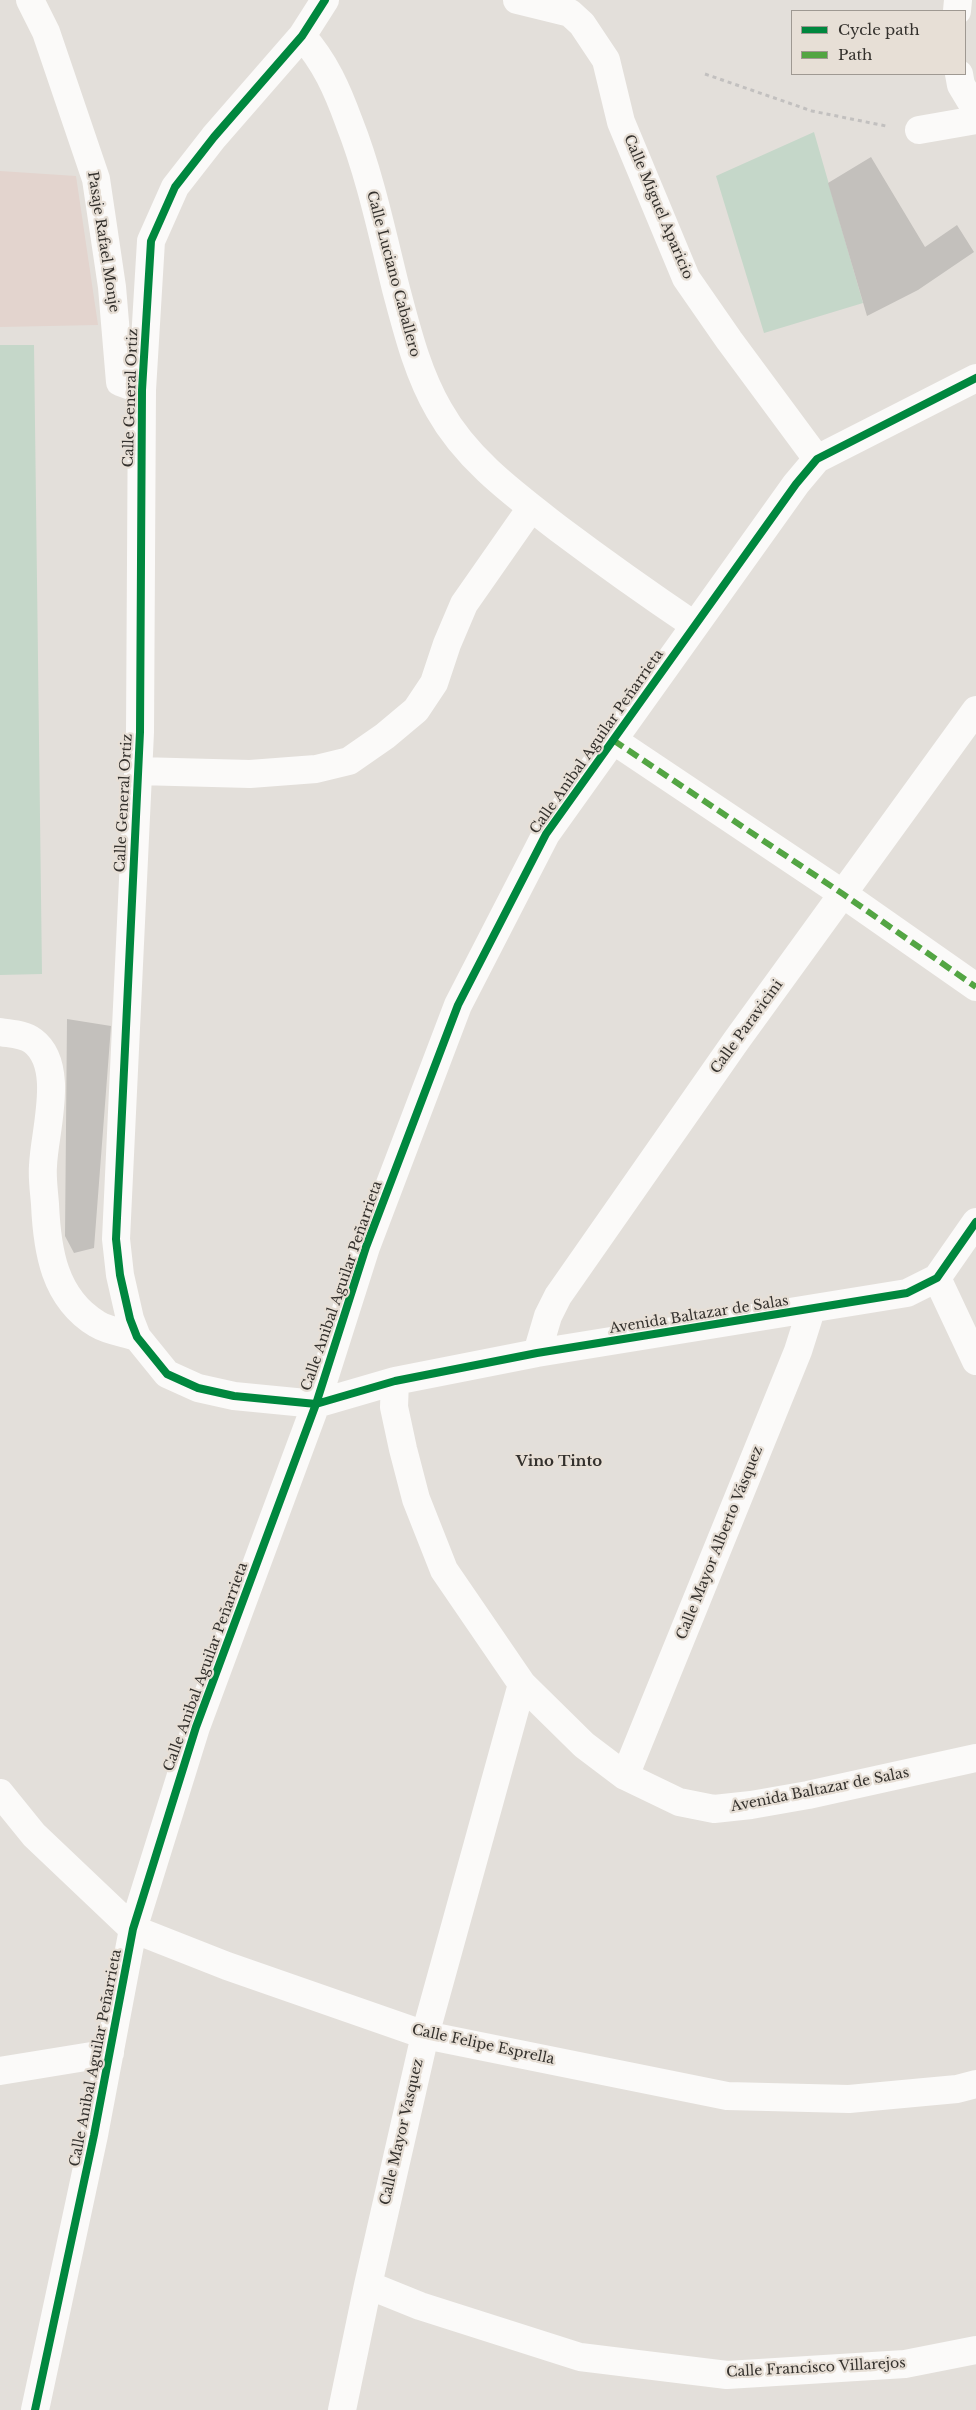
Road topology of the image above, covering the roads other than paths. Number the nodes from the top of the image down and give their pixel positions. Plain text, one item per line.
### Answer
1 (30, 0) edge
2 (325, 0) edge
3 (517, 0) edge
4 (302, 36) junction
5 (959, 75) edge
6 (976, 110) edge
7 (976, 120) edge
8 (919, 130) road end
9 (976, 378) edge
10 (142, 390) junction
11 (817, 459) junction
12 (531, 508) junction
13 (694, 625) junction
14 (976, 710) edge
15 (613, 740) junction
16 (138, 771) junction
17 (843, 894) junction
18 (976, 987) edge
19 (0, 1032) edge
20 (976, 1222) edge
21 (937, 1278) junction
22 (811, 1310) junction
23 (137, 1337) junction
24 (537, 1354) junction
25 (976, 1362) edge
26 (394, 1381) junction
27 (316, 1404) junction
28 (522, 1684) junction
29 (976, 1758) edge
30 (625, 1776) junction
31 (0, 1793) edge
32 (134, 1929) junction
33 (425, 2035) junction
34 (110, 2053) junction
35 (0, 2071) edge
36 (976, 2084) edge
37 (368, 2285) junction
38 (976, 2350) edge
39 (35, 2410) edge
40 (342, 2410) edge

1 - 10 street, Pasaje Rafael Monje
2 - 4 street
3 - 11 street, Calle Miguel Aparicio
4 - 10 street, Calle General Ortiz
4 - 12 street, Calle Luciano Caballero
5 - 6 street
7 - 8 street
9 - 11 street, Calle Anibal Aguilar Peñarrieta
10 - 16 street, Calle General Ortiz
11 - 13 street, Calle Anibal Aguilar Peñarrieta
12 - 13 street, Calle Luciano Caballero
12 - 16 street
13 - 15 street, Calle Anibal Aguilar Peñarrieta
14 - 17 street, Calle Paravicini
15 - 17 street
15 - 27 street, Calle Anibal Aguilar Peñarrieta
16 - 23 street, Calle General Ortiz
17 - 18 street
17 - 24 street, Calle Paravicini
19 - 23 street
20 - 21 street, Avenida Baltazar de Salas
21 - 22 street, Avenida Baltazar de Salas
21 - 25 street
22 - 24 street, Avenida Baltazar de Salas
22 - 30 street, Calle Mayor Alberto Vásquez
23 - 27 street, Calle General Ortiz
24 - 26 street, Avenida Baltazar de Salas
26 - 27 street, Calle General Ortiz
26 - 28 street, Avenida Baltazar de Salas
27 - 32 street, Calle Anibal Aguilar Peñarrieta
28 - 30 street, Avenida Baltazar de Salas
28 - 33 street, Calle Mayor Vasquez
29 - 30 street, Avenida Baltazar de Salas
31 - 32 street, Calle Felipe Esprella
32 - 33 street, Calle Felipe Esprella
32 - 34 street, Calle Anibal Aguilar Peñarrieta
33 - 36 street, Calle Felipe Esprella
33 - 37 street, Calle Mayor Vasquez
34 - 35 street
34 - 39 street, Calle Anibal Aguilar Peñarrieta
37 - 38 street, Calle Francisco Villarejos
37 - 40 street, Calle Mayor Vasquez

